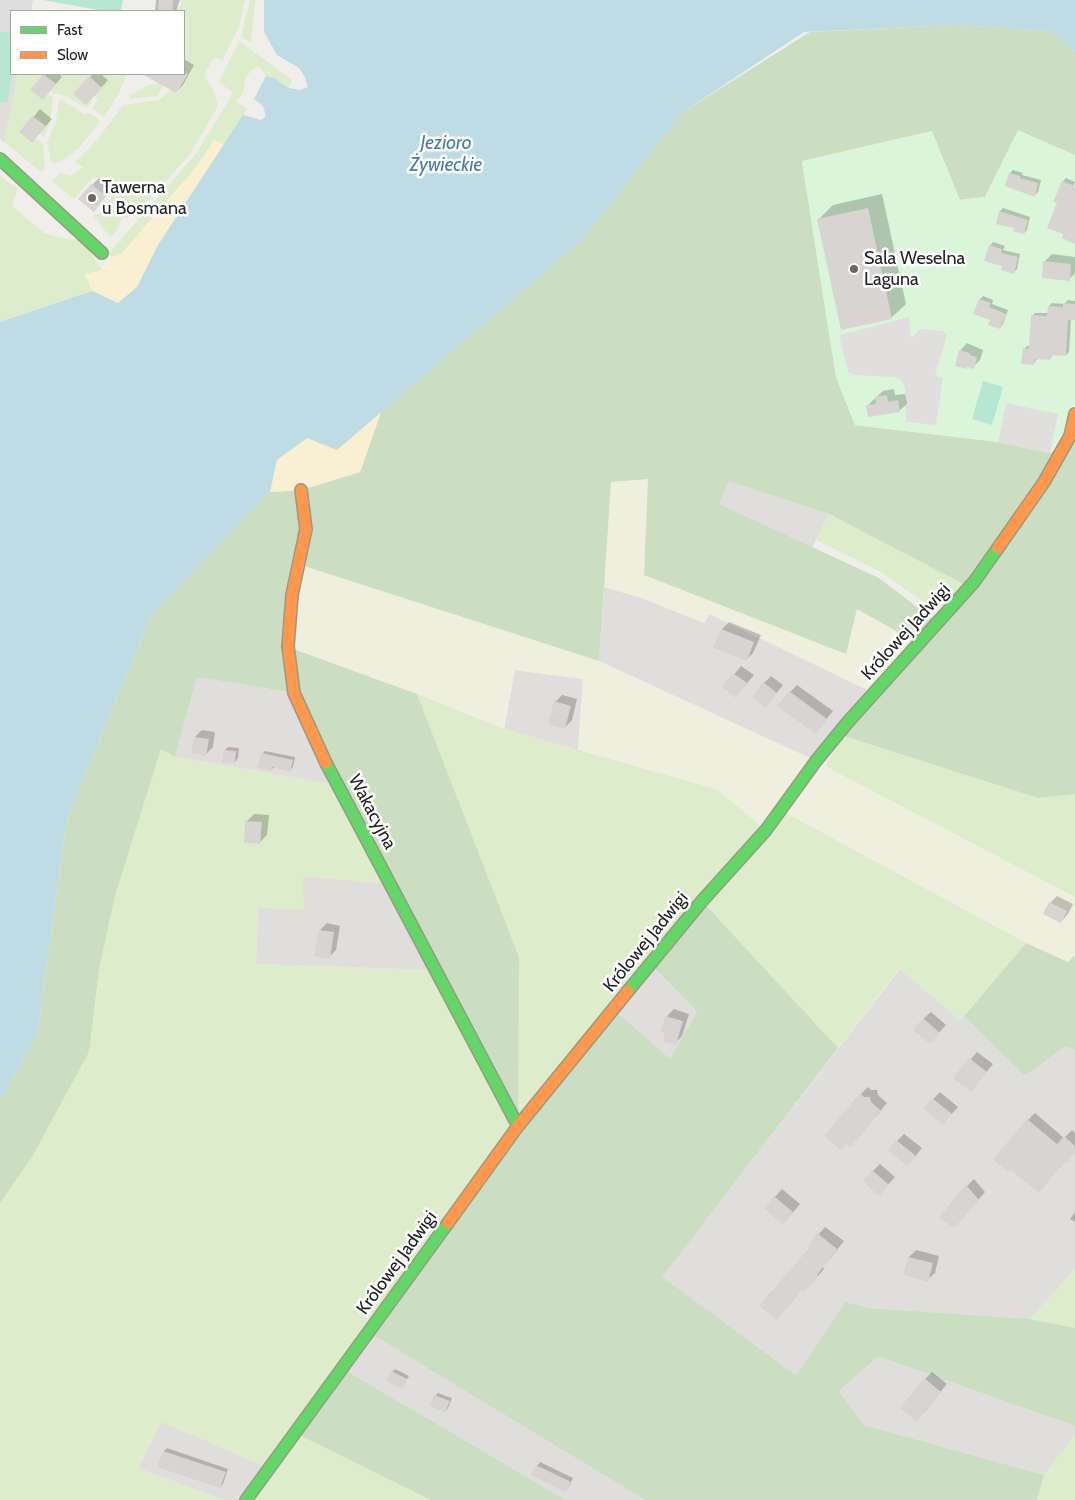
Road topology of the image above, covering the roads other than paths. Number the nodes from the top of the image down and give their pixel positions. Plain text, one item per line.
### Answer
1 (0, 159) edge
2 (102, 253) dead end
3 (1075, 414) edge
4 (301, 490) dead end
5 (518, 1126) junction
6 (246, 1500) edge

1 - 2 street
3 - 5 street, Królowej Jadwigi
4 - 5 street, Wakacyjna
5 - 6 street, Królowej Jadwigi

